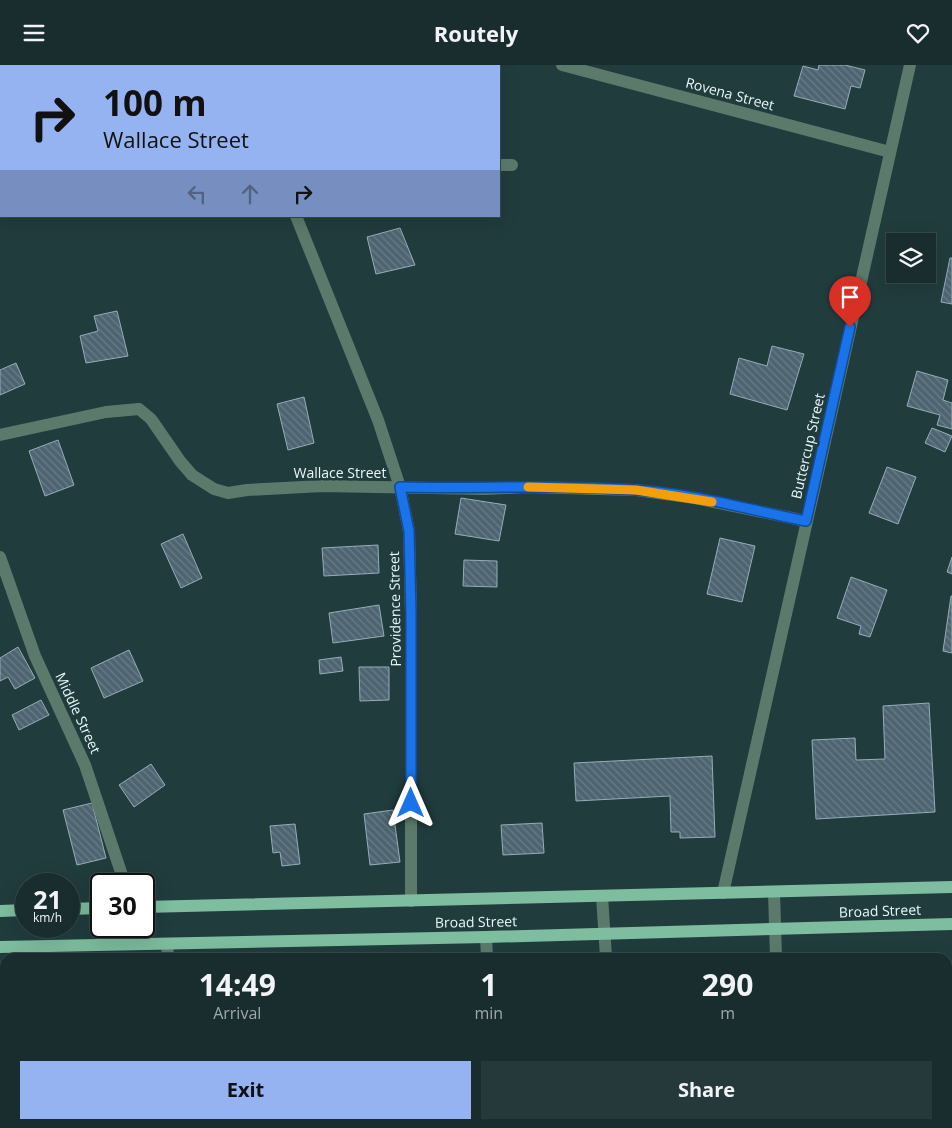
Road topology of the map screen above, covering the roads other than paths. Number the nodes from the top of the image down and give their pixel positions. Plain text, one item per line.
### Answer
1 (562, 65) edge
2 (910, 65) edge
3 (890, 152) junction
4 (296, 217) edge
5 (0, 435) edge
6 (400, 487) junction
7 (806, 521) junction
8 (0, 557) edge
9 (121, 873) edge
10 (952, 887) edge
11 (774, 892) junction
12 (723, 893) junction
13 (602, 896) junction
14 (411, 901) junction
15 (155, 907) edge
16 (15, 910) edge
17 (0, 911) edge
18 (952, 924) edge
19 (775, 929) junction
20 (604, 934) junction
21 (486, 937) junction
22 (167, 944) junction
23 (0, 947) edge
24 (168, 953) edge
25 (487, 953) edge
26 (606, 953) edge
27 (776, 953) edge

1 - 3 street, Rovena Street
2 - 3 street, Buttercup Street
3 - 7 street, Buttercup Street
4 - 6 street, Providence Street
5 - 6 street, Wallace Street
6 - 7 street, Wallace Street
6 - 14 street, Providence Street
7 - 12 street, Buttercup Street
8 - 9 street, Middle Street
10 - 11 main road, Broad Street
11 - 12 main road, Broad Street
11 - 19 street
12 - 13 main road, Broad Street
13 - 14 main road, Broad Street
13 - 20 street
14 - 15 main road, Broad Street
16 - 17 main road
18 - 19 main road, Broad Street
19 - 20 main road, Broad Street
19 - 27 street
20 - 21 main road, Broad Street
20 - 26 street
21 - 22 main road, Broad Street
21 - 25 street
22 - 23 main road, Broad Street
22 - 24 street

